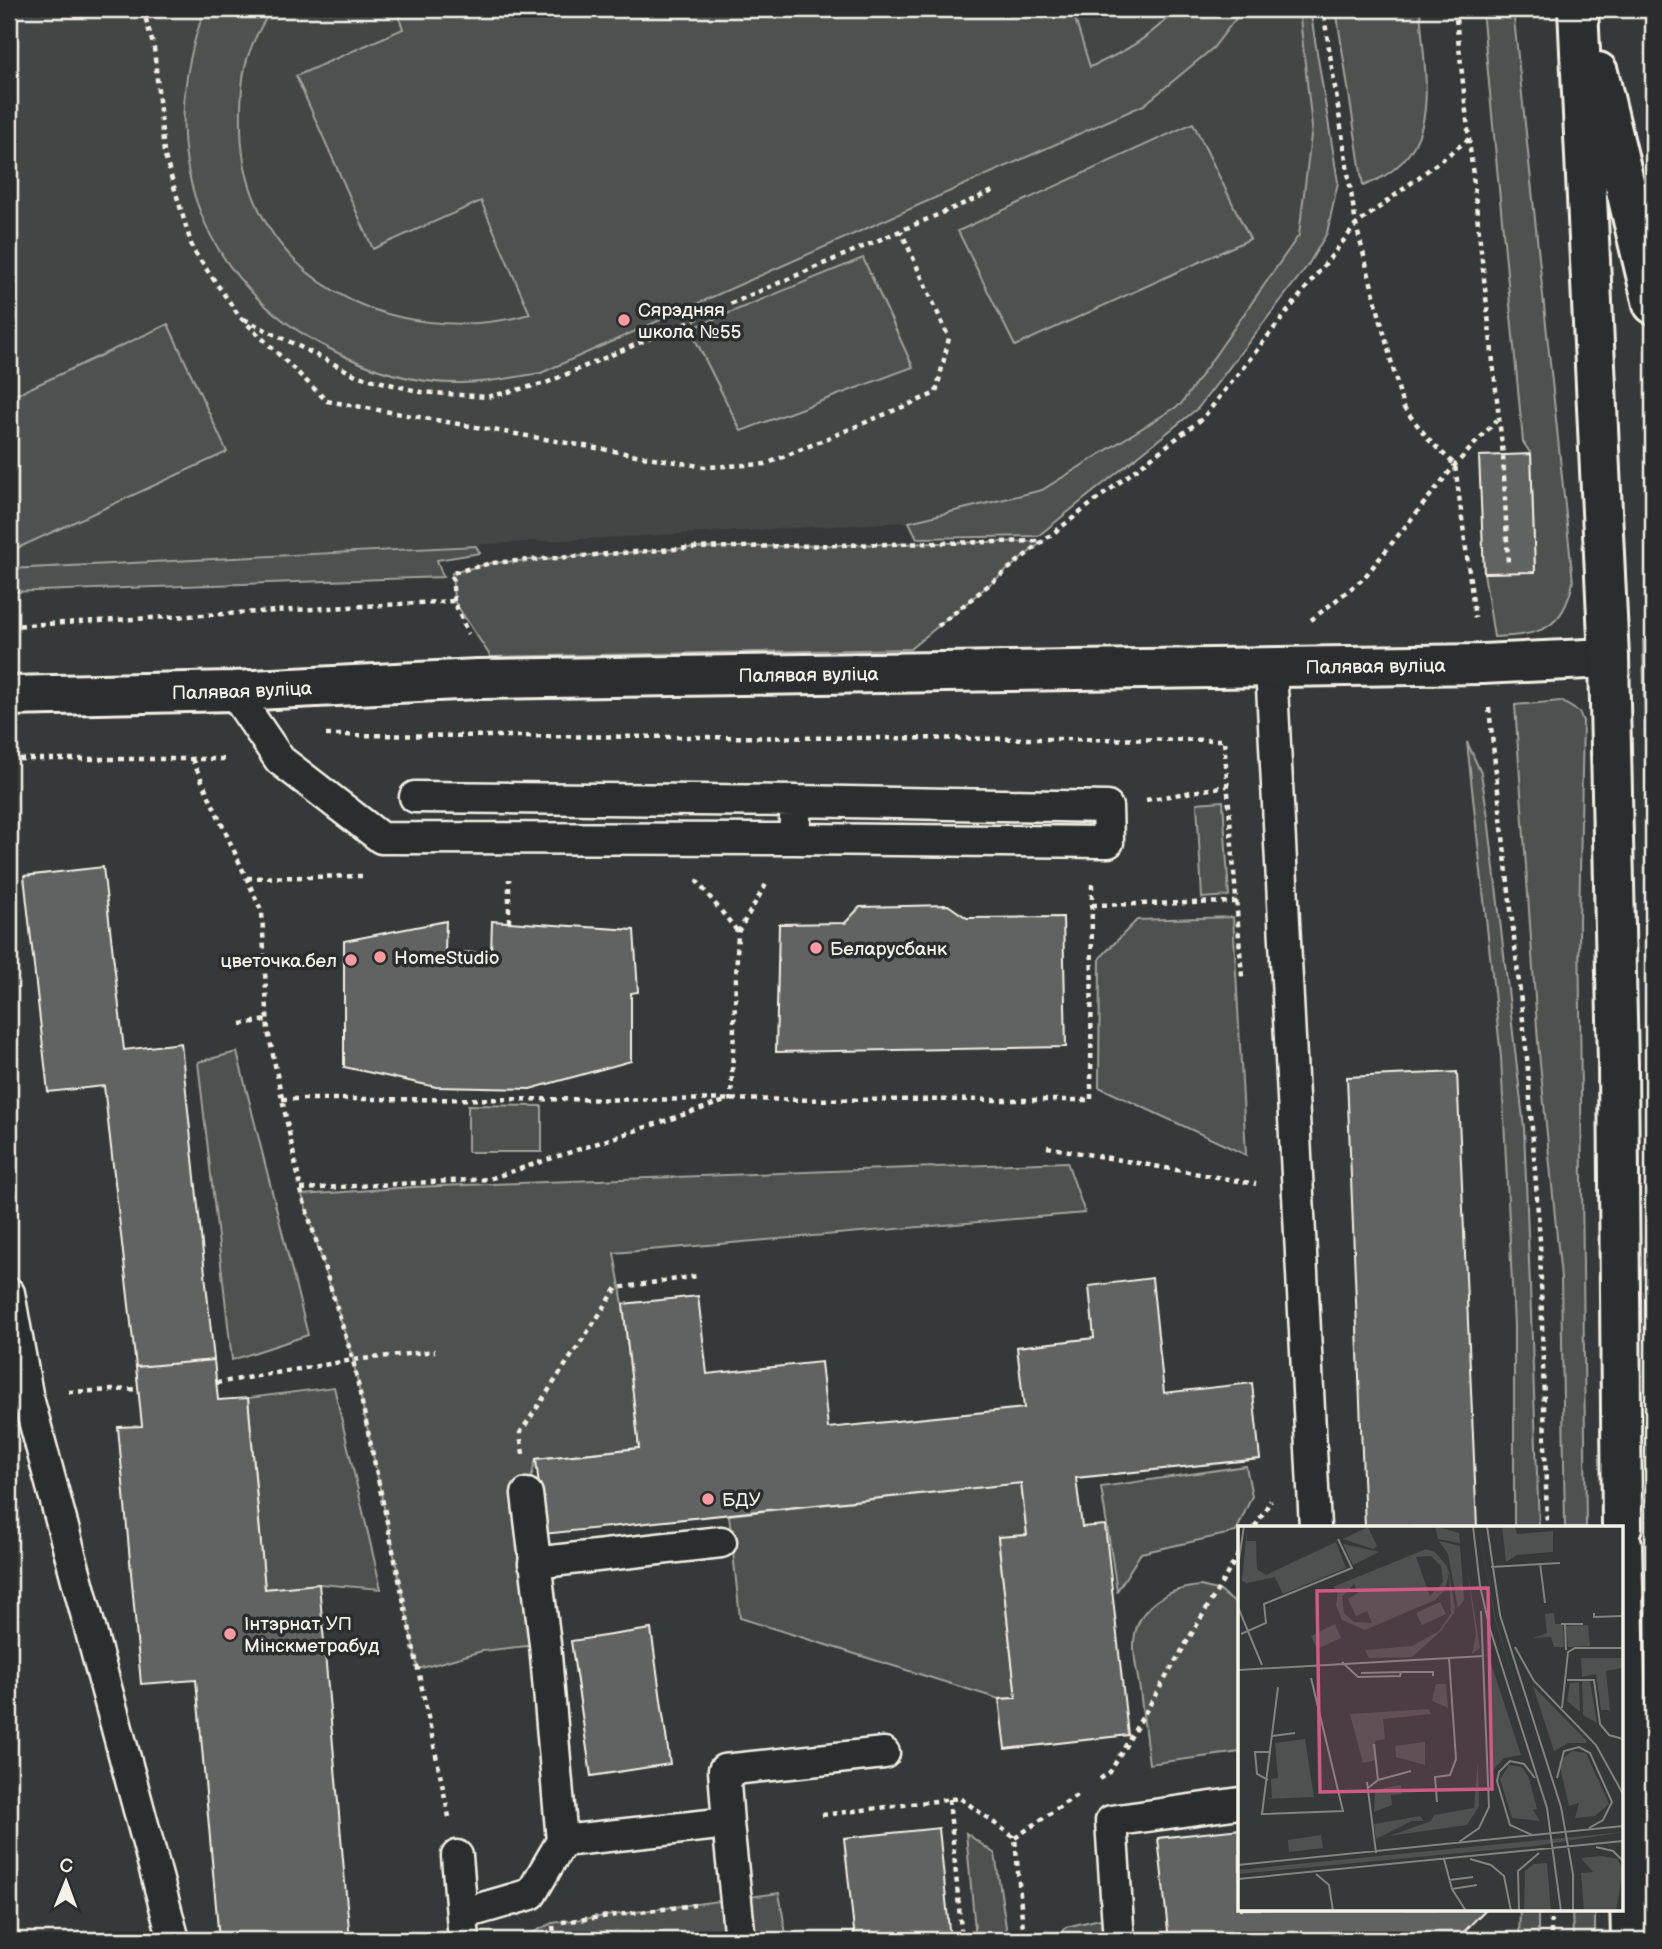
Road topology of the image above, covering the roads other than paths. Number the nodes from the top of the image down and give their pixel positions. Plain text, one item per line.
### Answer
1 (1578, 9) edge
2 (1583, 9) edge
3 (1653, 304) edge
4 (1609, 658) junction
5 (1271, 667) junction
6 (233, 691) junction
7 (9, 696) edge
8 (415, 797) dead end
9 (796, 801) junction
10 (794, 839) junction
11 (9, 1293) edge
12 (527, 1493) road end
13 (1315, 1526) edge
14 (1622, 1526) edge
15 (721, 1542) dead end
16 (534, 1563) junction
17 (1624, 1633) edge
18 (884, 1753) dead end
19 (1238, 1804) edge
20 (728, 1823) junction
21 (562, 1841) junction
22 (457, 1856) road end
23 (463, 1927) edge
24 (174, 1940) edge
25 (740, 1940) edge
26 (1119, 1940) edge
27 (1631, 1940) edge

1 - 4 main road
2 - 3 main road
4 - 5 main road, Палявая вуліца
4 - 14 main road
5 - 6 main road, Палявая вуліца
5 - 13 lane
6 - 7 main road, Палявая вуліца
6 - 10 lane
8 - 9 lane
9 - 10 lane
9 - 10 lane
11 - 24 lane
12 - 16 lane
15 - 16 lane
16 - 21 lane
17 - 27 main road
18 - 20 lane
19 - 26 lane
20 - 21 lane
20 - 25 lane
21 - 23 lane
22 - 23 lane

